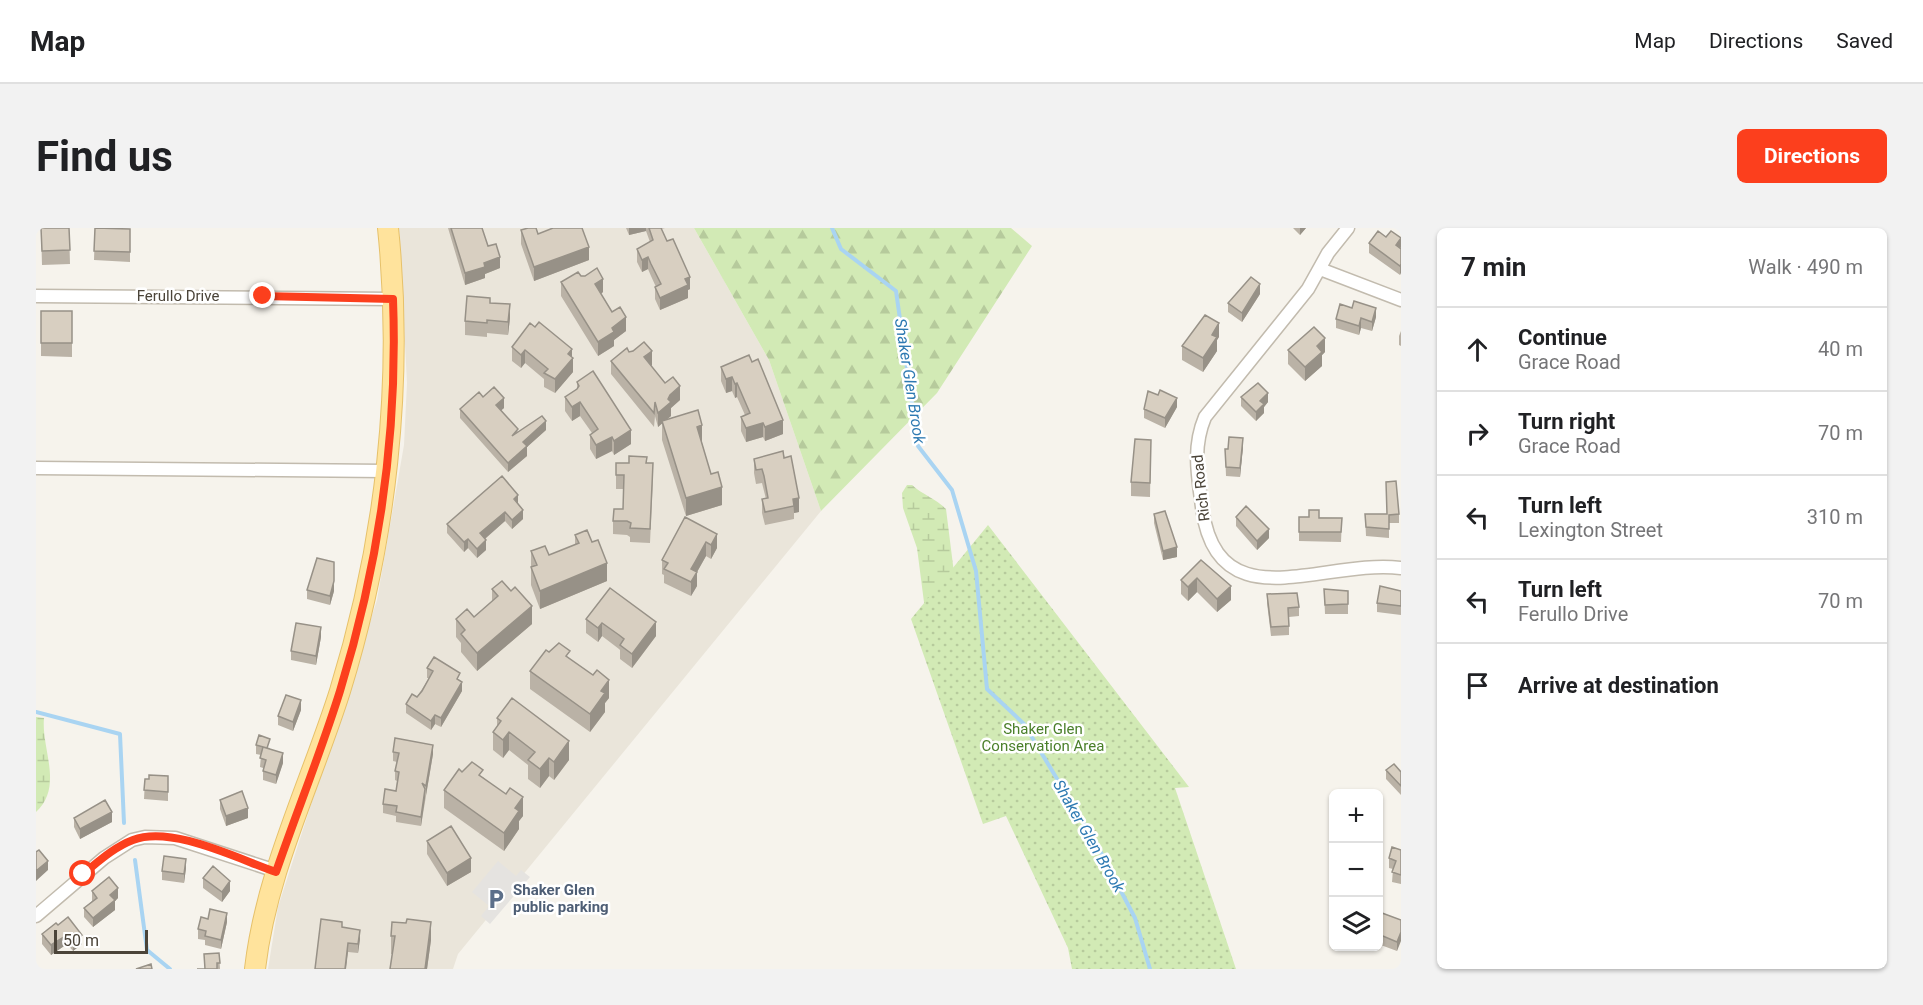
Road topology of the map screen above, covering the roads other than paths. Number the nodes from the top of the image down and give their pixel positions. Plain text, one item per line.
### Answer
1 (388, 228) edge
2 (1348, 228) edge
3 (1320, 269) junction
4 (36, 296) edge
5 (393, 299) junction
6 (1401, 300) edge
7 (36, 468) edge
8 (386, 471) junction
9 (1401, 568) edge
10 (276, 872) junction
11 (36, 916) edge
12 (255, 969) edge

1 - 5 main road
2 - 3 street, Rich Road
3 - 6 street
3 - 9 street, Rich Road
4 - 5 street, Ferullo Drive
5 - 8 main road
7 - 8 street
8 - 10 main road
10 - 11 street
10 - 12 main road

